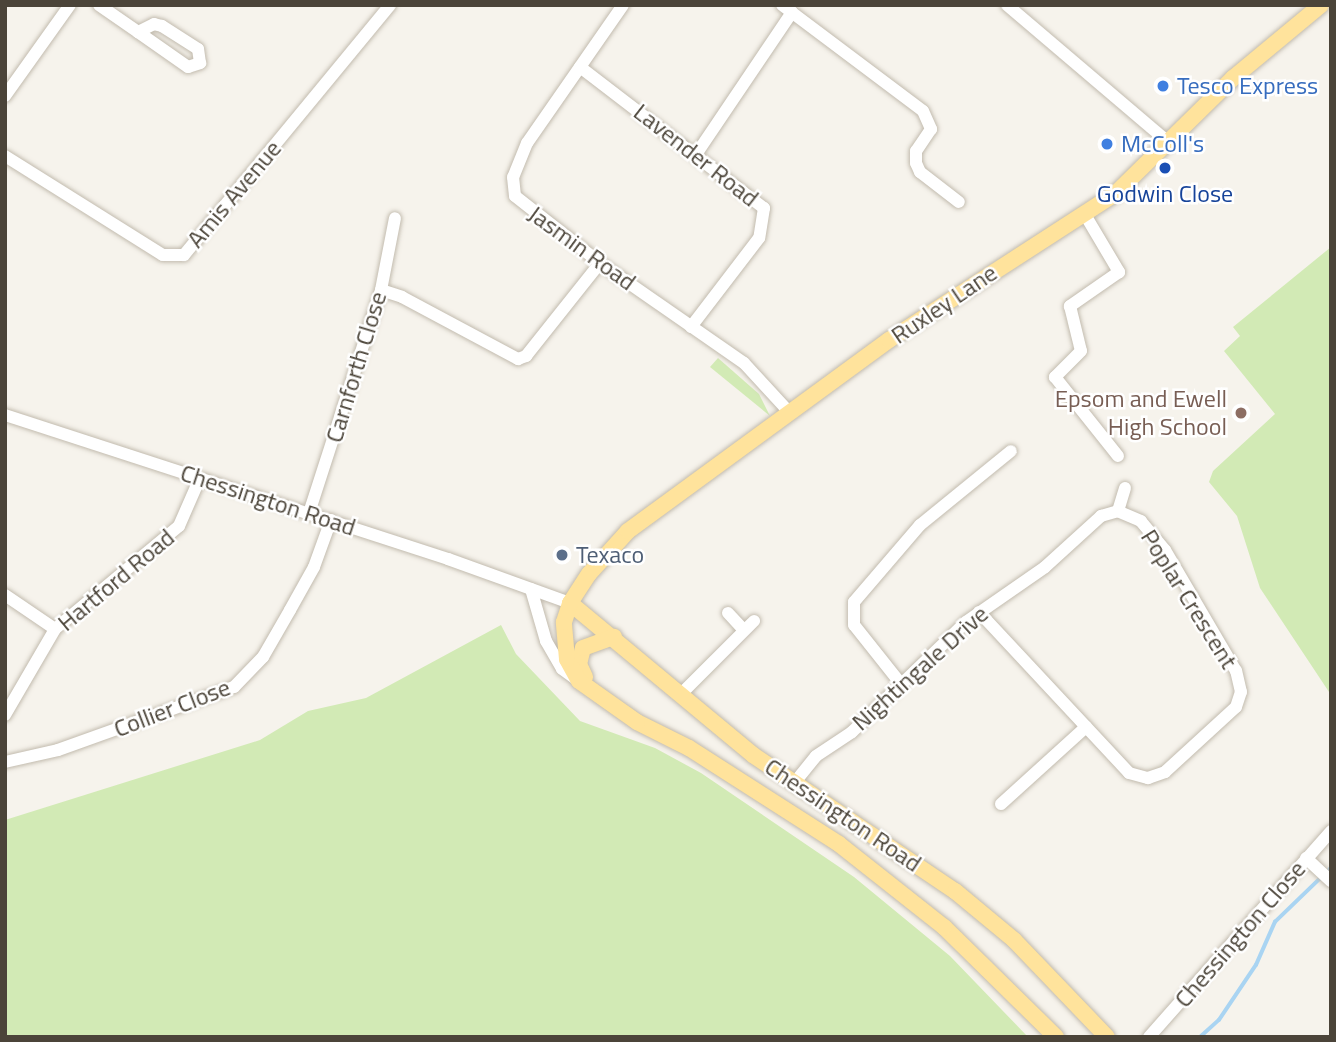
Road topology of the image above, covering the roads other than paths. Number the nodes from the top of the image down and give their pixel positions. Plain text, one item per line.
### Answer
1 (70, 5) edge
2 (99, 5) edge
3 (390, 5) edge
4 (623, 5) edge
5 (1007, 5) edge
6 (1321, 5) edge
7 (787, 9) edge
8 (138, 32) junction
9 (580, 67) junction
10 (5, 96) edge
11 (1170, 143) junction
12 (697, 153) junction
13 (5, 156) edge
14 (959, 202) dead end
15 (1084, 213) junction
16 (395, 218) dead end
17 (600, 262) junction
18 (381, 290) junction
19 (691, 327) junction
20 (790, 413) junction
21 (5, 415) edge
22 (1011, 451) dead end
23 (1118, 456) dead end
24 (200, 478) junction
25 (1125, 488) dead end
26 (1118, 510) junction
27 (309, 513) junction
28 (331, 520) junction
29 (531, 589) junction
30 (5, 595) edge
31 (570, 603) junction
32 (979, 612) junction
33 (728, 613) dead end
34 (55, 629) junction
35 (614, 637) junction
36 (579, 681) junction
37 (901, 684) junction
38 (682, 694) junction
39 (598, 696) junction
40 (5, 715) edge
41 (1086, 727) junction
42 (5, 762) edge
43 (795, 782) junction
44 (1000, 804) dead end
45 (1331, 831) edge
46 (1306, 858) junction
47 (1326, 877) edge
48 (1056, 1037) edge
49 (1107, 1037) edge
50 (1149, 1037) edge

1 - 10 street
2 - 8 street
3 - 13 street, Amis Avenue
4 - 9 street, Jasmin Road
5 - 11 street
6 - 11 main road, Ruxley Lane
7 - 12 street
7 - 14 street
8 - 8 street
9 - 12 street, Lavender Road
9 - 17 street, Jasmin Road
11 - 15 main road, Ruxley Lane
12 - 19 street, Lavender Road
15 - 20 main road, Ruxley Lane
15 - 23 street
16 - 18 street, Carnforth Close
17 - 18 street
17 - 19 street, Jasmin Road
18 - 27 street, Carnforth Close
19 - 20 street, Jasmin Road
20 - 31 main road, Ruxley Lane
21 - 24 street, Chessington Road
22 - 37 street
24 - 27 street, Chessington Road
24 - 34 street, Hartford Road
25 - 26 street, Poplar Crescent
26 - 32 street, Nightingale Drive
26 - 41 street, Poplar Crescent
27 - 28 street, Chessington Road
28 - 29 street, Chessington Road
28 - 42 street, Collier Close
29 - 31 street, Chessington Road
29 - 36 street, Chessington Road
30 - 34 street
31 - 35 main road, Chessington Road
31 - 36 main road, Chessington Road
32 - 37 street, Nightingale Drive
32 - 41 street, Poplar Crescent
33 - 38 street
34 - 40 street, Hartford Road
35 - 38 main road, Chessington Road
35 - 39 main road
36 - 39 main road, Chessington Road
37 - 43 street, Nightingale Drive
38 - 43 main road, Chessington Road
39 - 48 main road, Chessington Road
41 - 44 street
43 - 49 main road, Chessington Road
45 - 46 street, Chessington Close
46 - 47 street
46 - 50 street, Chessington Close

